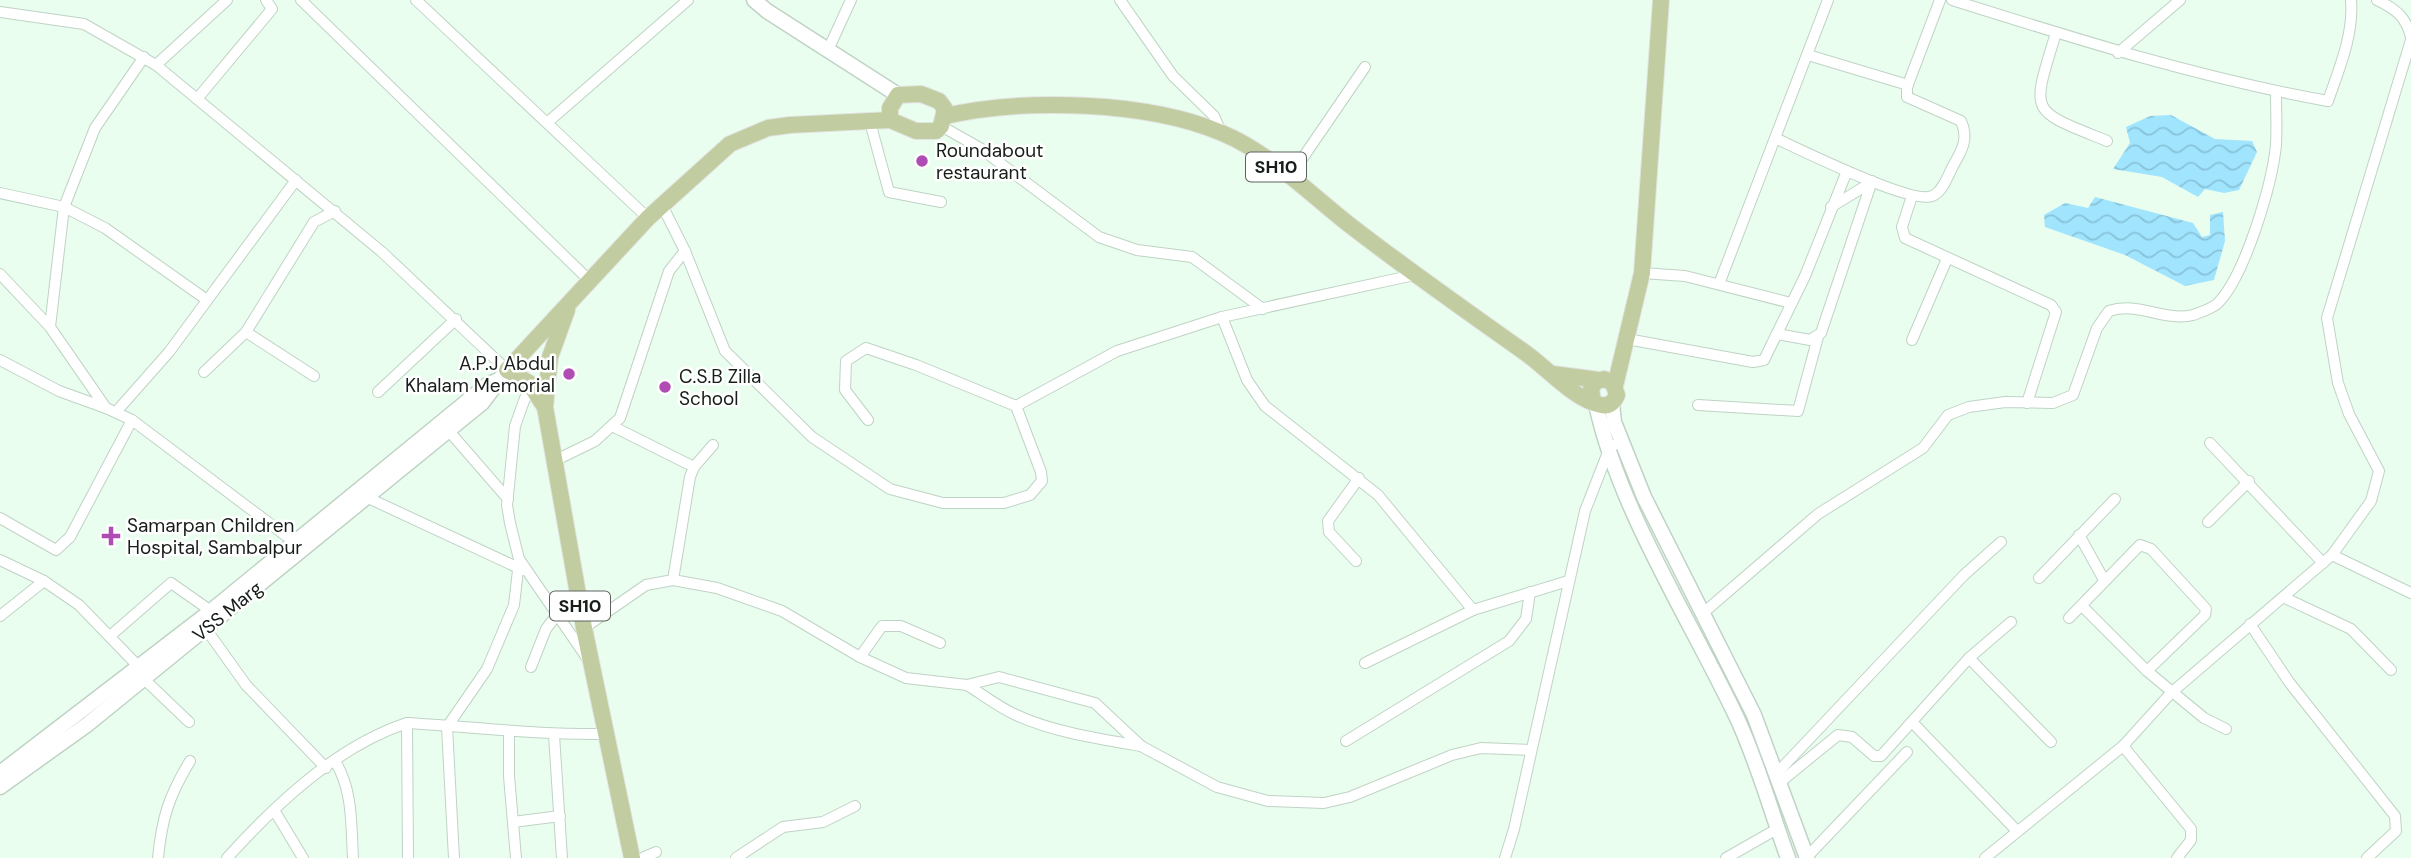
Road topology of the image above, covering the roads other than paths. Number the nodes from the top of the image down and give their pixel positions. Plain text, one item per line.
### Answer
1 (227, 0) edge
2 (281, 0) edge
3 (301, 0) edge
4 (416, 0) edge
5 (688, 0) edge
6 (754, 0) edge
7 (851, 0) edge
8 (1120, 0) edge
9 (1661, 0) edge
10 (1828, 0) edge
11 (1940, 0) edge
12 (1952, 0) edge
13 (2180, 0) edge
14 (2351, 0) edge
15 (2377, 0) edge
16 (269, 5) edge
17 (0, 12) edge
18 (2056, 33) junction
19 (2411, 39) edge
20 (828, 50) junction
21 (2118, 53) junction
22 (1808, 55) junction
23 (144, 57) junction
24 (156, 65) junction
25 (1365, 67) dead end
26 (1908, 85) junction
27 (2276, 92) junction
28 (898, 95) junction
29 (197, 99) junction
30 (890, 120) junction
31 (870, 121) junction
32 (943, 121) junction
33 (548, 122) junction
34 (1221, 132) junction
35 (1777, 139) junction
36 (2107, 141) dead end
37 (1847, 171) junction
38 (1289, 178) junction
39 (296, 180) junction
40 (1872, 181) junction
41 (0, 193) edge
42 (1912, 196) junction
43 (941, 202) dead end
44 (662, 205) junction
45 (64, 207) junction
46 (1830, 207) junction
47 (335, 211) junction
48 (648, 219) junction
49 (685, 251) junction
50 (1947, 259) junction
51 (1642, 273) junction
52 (0, 274) edge
53 (1414, 275) junction
54 (590, 281) junction
55 (1719, 284) junction
56 (207, 300) junction
57 (1790, 303) junction
58 (569, 305) junction
59 (1263, 309) junction
60 (1222, 317) junction
61 (456, 319) junction
62 (50, 327) junction
63 (246, 332) junction
64 (1777, 334) junction
65 (1818, 337) junction
66 (1627, 339) junction
67 (1912, 340) dead end
68 (0, 360) edge
69 (204, 372) dead end
70 (1553, 374) junction
71 (502, 375) junction
72 (314, 376) dead end
73 (1606, 382) junction
74 (534, 390) junction
75 (377, 392) dead end
76 (1601, 403) junction
77 (2027, 403) junction
78 (1698, 405) dead end
79 (1016, 406) junction
80 (545, 407) junction
81 (106, 408) junction
82 (117, 412) junction
83 (132, 420) junction
84 (869, 421) dead end
85 (614, 427) junction
86 (448, 430) junction
87 (2210, 443) dead end
88 (713, 444) dead end
89 (1616, 444) junction
90 (556, 460) junction
91 (694, 467) junction
92 (1359, 478) junction
93 (2249, 481) junction
94 (366, 497) junction
95 (508, 499) junction
96 (2115, 499) dead end
97 (0, 518) edge
98 (2208, 522) dead end
99 (2079, 535) junction
100 (293, 541) junction
101 (2001, 542) dead end
102 (2332, 555) junction
103 (0, 561) edge
104 (1356, 561) dead end
105 (2323, 563) junction
106 (522, 570) junction
107 (2039, 578) dead end
108 (673, 580) junction
109 (1568, 580) junction
110 (2104, 580) junction
111 (44, 582) junction
112 (1530, 592) junction
113 (2411, 593) edge
114 (2285, 598) junction
115 (2082, 606) junction
116 (1473, 610) junction
117 (211, 611) junction
118 (1702, 614) junction
119 (0, 616) edge
120 (556, 616) junction
121 (2070, 618) dead end
122 (2011, 622) dead end
123 (2250, 624) junction
124 (584, 628) junction
125 (206, 629) junction
126 (110, 636) junction
127 (940, 643) dead end
128 (860, 657) junction
129 (1969, 658) junction
130 (1366, 663) dead end
131 (591, 666) junction
132 (531, 667) dead end
133 (145, 668) junction
134 (2391, 670) dead end
135 (2147, 671) junction
136 (967, 685) junction
137 (2171, 693) junction
138 (189, 722) dead end
139 (1912, 722) junction
140 (407, 723) junction
141 (447, 727) junction
142 (2227, 729) dead end
143 (509, 731) junction
144 (605, 734) junction
145 (554, 735) junction
146 (1346, 741) dead end
147 (2051, 742) dead end
148 (1141, 746) junction
149 (2123, 746) junction
150 (1531, 750) junction
151 (1907, 752) dead end
152 (190, 761) dead end
153 (335, 761) junction
154 (326, 768) junction
155 (0, 773) edge
156 (1778, 779) junction
157 (0, 788) edge
158 (855, 806) dead end
159 (274, 810) junction
160 (560, 816) junction
161 (513, 822) junction
162 (1777, 829) junction
163 (2017, 831) junction
164 (656, 852) dead end
165 (1807, 857) edge
166 (158, 858) edge
167 (227, 858) edge
168 (303, 858) edge
169 (353, 858) edge
170 (408, 858) edge
171 (454, 858) edge
172 (516, 858) edge
173 (562, 858) edge
174 (632, 858) edge
175 (642, 858) edge
176 (736, 858) edge
177 (1505, 858) edge
178 (1726, 858) edge
179 (1788, 858) edge
180 (1985, 858) edge
181 (2177, 858) edge
182 (2367, 858) edge

1 - 24 street
2 - 16 street
3 - 54 street
4 - 33 street
5 - 33 street
6 - 20 main road
7 - 20 street
8 - 34 street
9 - 51 main road
10 - 22 street
11 - 26 street
12 - 18 street
13 - 21 street
14 - 27 street
15 - 19 street
16 - 29 street
17 - 23 street
18 - 21 street
18 - 36 street
19 - 102 street
20 - 28 main road
21 - 27 street
22 - 26 street
22 - 35 street
23 - 24 street
23 - 45 street
24 - 29 street
25 - 38 street
26 - 42 street
27 - 77 street
28 - 30 main road
28 - 32 main road
29 - 39 street
30 - 31 main road, SH10
30 - 32 main road, SH10
31 - 43 street
31 - 44 main road, SH10
32 - 34 main road, SH10
32 - 59 street
33 - 48 street
34 - 38 main road, SH10
35 - 37 street
35 - 55 street
37 - 40 street
37 - 46 street
38 - 53 main road, SH10
39 - 47 street
39 - 56 street
40 - 42 street
40 - 46 street
40 - 65 street
41 - 45 street
42 - 50 street
44 - 48 main road, SH10
44 - 49 street
45 - 56 street
45 - 62 street
46 - 57 street
47 - 61 street
47 - 63 street
48 - 54 main road, SH10
49 - 79 street
49 - 85 street
50 - 67 street
50 - 77 street
51 - 55 street
51 - 66 main road
52 - 62 street
53 - 59 street
53 - 70 main road, SH10
54 - 58 main road, SH10
55 - 57 street
56 - 82 street
57 - 64 street
58 - 71 main road, SH10
58 - 80 main road
59 - 60 street
60 - 79 street
60 - 92 street
61 - 71 street
61 - 75 street
62 - 81 street
63 - 69 street
63 - 72 street
64 - 65 street
64 - 66 street
65 - 78 street
66 - 73 main road
68 - 81 street
70 - 73 main road, SH10
70 - 76 main road, SH10
71 - 74 main road, SH10
71 - 86 main road, VSS Marg
71 - 100 main road
73 - 76 main road
73 - 76 main road
74 - 80 main road, SH10
74 - 95 street
76 - 89 main road
77 - 118 street
79 - 84 street
80 - 90 main road, SH10
81 - 82 street
82 - 83 street
83 - 97 street
83 - 100 street
85 - 90 street
85 - 91 street
86 - 94 main road, VSS Marg
86 - 95 street
87 - 93 street
88 - 91 street
89 - 109 street
89 - 118 main road
89 - 162 main road
90 - 124 main road, SH10
91 - 108 street
92 - 104 street
92 - 116 street
93 - 98 street
93 - 105 street
94 - 106 street
94 - 125 main road, VSS Marg
95 - 106 street
96 - 99 street
99 - 107 street
99 - 110 street
100 - 117 main road
101 - 156 street
102 - 105 street
102 - 113 street
103 - 111 street
105 - 114 street
106 - 120 street
106 - 141 street
108 - 124 street
108 - 128 street
109 - 112 street
109 - 150 street
110 - 115 street
110 - 135 street
111 - 119 street
111 - 126 street
112 - 116 street
112 - 146 street
114 - 123 street
114 - 134 street
115 - 121 street
115 - 135 street
116 - 130 street
117 - 126 street
117 - 133 main road
118 - 156 main road
120 - 131 street
120 - 132 street
122 - 129 street
123 - 137 street
123 - 182 street
124 - 131 main road, SH10
125 - 133 main road, VSS Marg
125 - 154 street
126 - 133 street
127 - 128 street
128 - 136 street
129 - 139 street
129 - 147 street
131 - 144 main road, SH10
133 - 138 street
133 - 155 main road
133 - 157 main road, VSS Marg
135 - 137 street
136 - 148 street
136 - 148 street
137 - 142 street
137 - 149 street
139 - 156 street
139 - 163 street
140 - 141 street
140 - 153 street
140 - 170 street
141 - 143 street
141 - 171 street
143 - 145 street
143 - 161 street
144 - 145 street
144 - 174 main road, SH10
145 - 160 street
148 - 150 street
149 - 163 street
149 - 181 street
150 - 177 street
151 - 165 street
152 - 166 street
153 - 154 street
153 - 169 street
154 - 159 street
156 - 165 main road
158 - 176 street
159 - 167 street
159 - 168 street
160 - 161 street
160 - 173 street
161 - 172 street
162 - 178 street
162 - 179 main road
163 - 180 street
164 - 175 street

